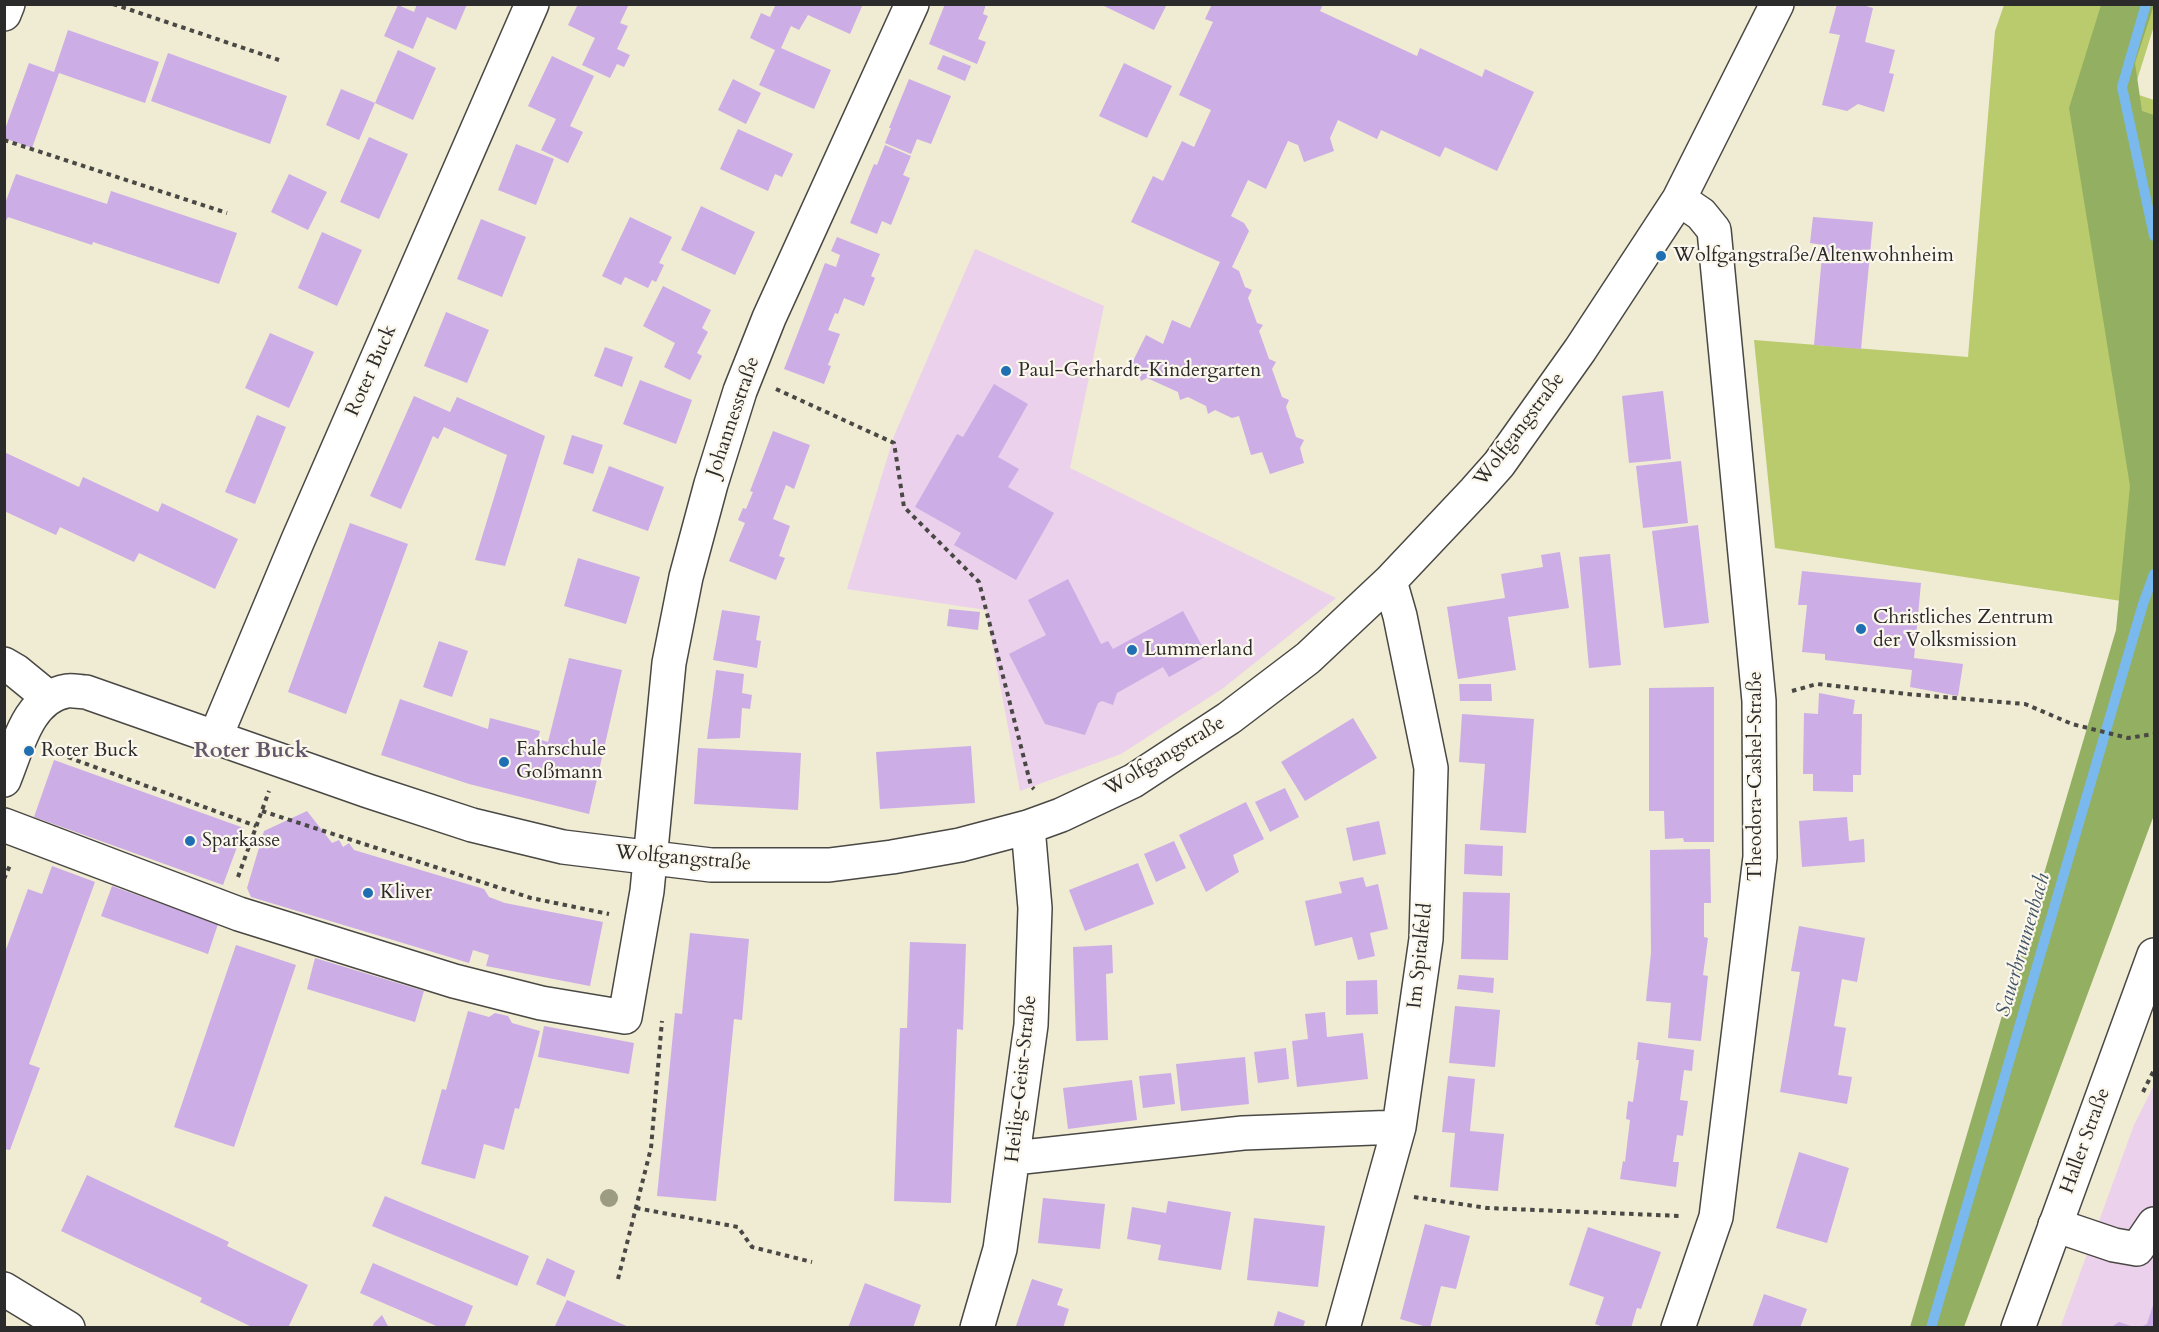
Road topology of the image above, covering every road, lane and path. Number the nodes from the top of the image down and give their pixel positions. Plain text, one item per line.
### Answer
1 (8, 4) edge
2 (113, 4) edge
3 (532, 4) edge
4 (912, 4) edge
5 (1768, 7) edge
6 (4, 14) edge
7 (279, 60) dead end
8 (4, 140) edge
9 (1679, 199) junction
10 (226, 213) dead end
11 (746, 375) junction
12 (1390, 581) junction
13 (4, 664) edge
14 (49, 698) junction
15 (1759, 701) junction
16 (2154, 734) edge
17 (215, 738) junction
18 (20, 740) junction
19 (280, 761) junction
20 (4, 780) edge
21 (262, 811) junction
22 (1061, 815) junction
23 (4, 825) edge
24 (256, 826) junction
25 (1028, 827) junction
26 (650, 857) junction
27 (227, 909) junction
28 (642, 920) junction
29 (2154, 955) edge
30 (662, 1019) dead end
31 (1399, 1126) junction
32 (1014, 1158) junction
33 (1380, 1192) junction
34 (636, 1208) junction
35 (1716, 1217) junction
36 (2154, 1224) edge
37 (2055, 1225) junction
38 (812, 1262) dead end
39 (618, 1278) dead end
40 (4, 1288) edge
41 (68, 1328) edge
42 (977, 1328) edge
43 (1344, 1328) edge
44 (1677, 1328) edge
45 (2018, 1328) edge

1 - 6 street
2 - 7 path
3 - 17 street, Roter Buck
4 - 11 street, Johannesstraße
5 - 9 street, Wolfgangstraße
8 - 10 path
9 - 12 street, Wolfgangstraße
9 - 15 street, Theodora-Cashel-Straße
11 - 22 path
11 - 26 street, Johannesstraße
12 - 22 street, Wolfgangstraße
12 - 31 street, Im Spitalfeld
13 - 14 street
14 - 17 street, Wolfgangstraße
14 - 18 street
15 - 16 path
15 - 35 street, Theodora-Cashel-Straße
17 - 19 street, Wolfgangstraße
18 - 20 street
18 - 24 path
19 - 21 path
19 - 26 street, Wolfgangstraße
21 - 24 path
21 - 28 path
22 - 25 street, Wolfgangstraße
23 - 27 street
24 - 27 path
25 - 26 street, Wolfgangstraße
25 - 32 street, Heilig-Geist-Straße
26 - 28 street, Johannesstraße
27 - 28 street, Johannesstraße
29 - 37 street, Haller Straße
30 - 34 path
31 - 32 street
31 - 33 street, Im Spitalfeld
32 - 42 street, Heilig-Geist-Straße
33 - 35 path
33 - 43 street, Im Spitalfeld
34 - 38 path
34 - 39 path
35 - 44 street, Theodora-Cashel-Straße
36 - 37 street
37 - 45 street, Haller Straße
40 - 41 street

